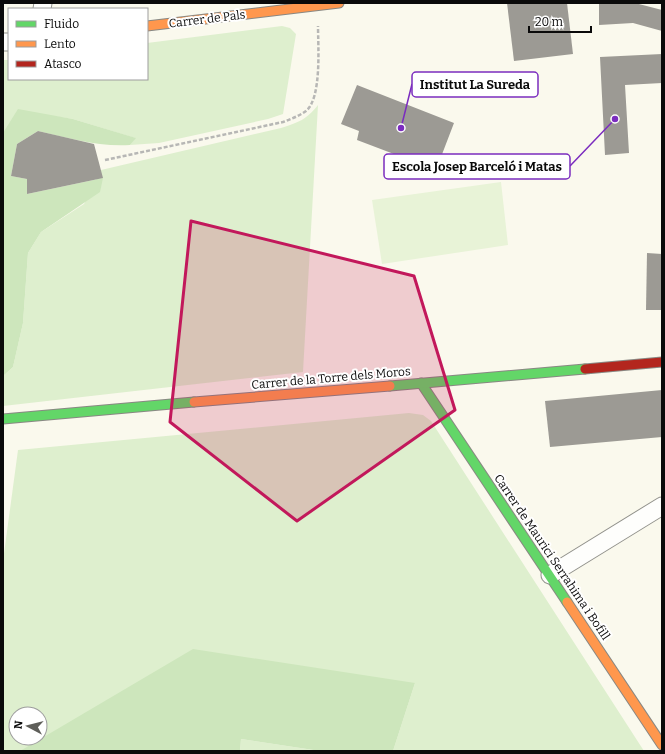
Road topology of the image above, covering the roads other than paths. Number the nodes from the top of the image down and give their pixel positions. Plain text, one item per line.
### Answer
1 (339, 3) edge
2 (318, 5) edge
3 (148, 26) edge
4 (662, 362) edge
5 (421, 383) junction
6 (3, 419) edge
7 (662, 506) edge
8 (550, 575) junction
9 (662, 745) edge

1 - 2 street, Carrer de Pals
2 - 3 street, Carrer de Pals
4 - 5 street, Carrer de la Torre dels Moros
5 - 6 street, Carrer de la Torre dels Moros
5 - 8 street, Carrer de Maurici Serrahima i Bofill
7 - 8 street
8 - 9 street, Carrer de Maurici Serrahima i Bofill

